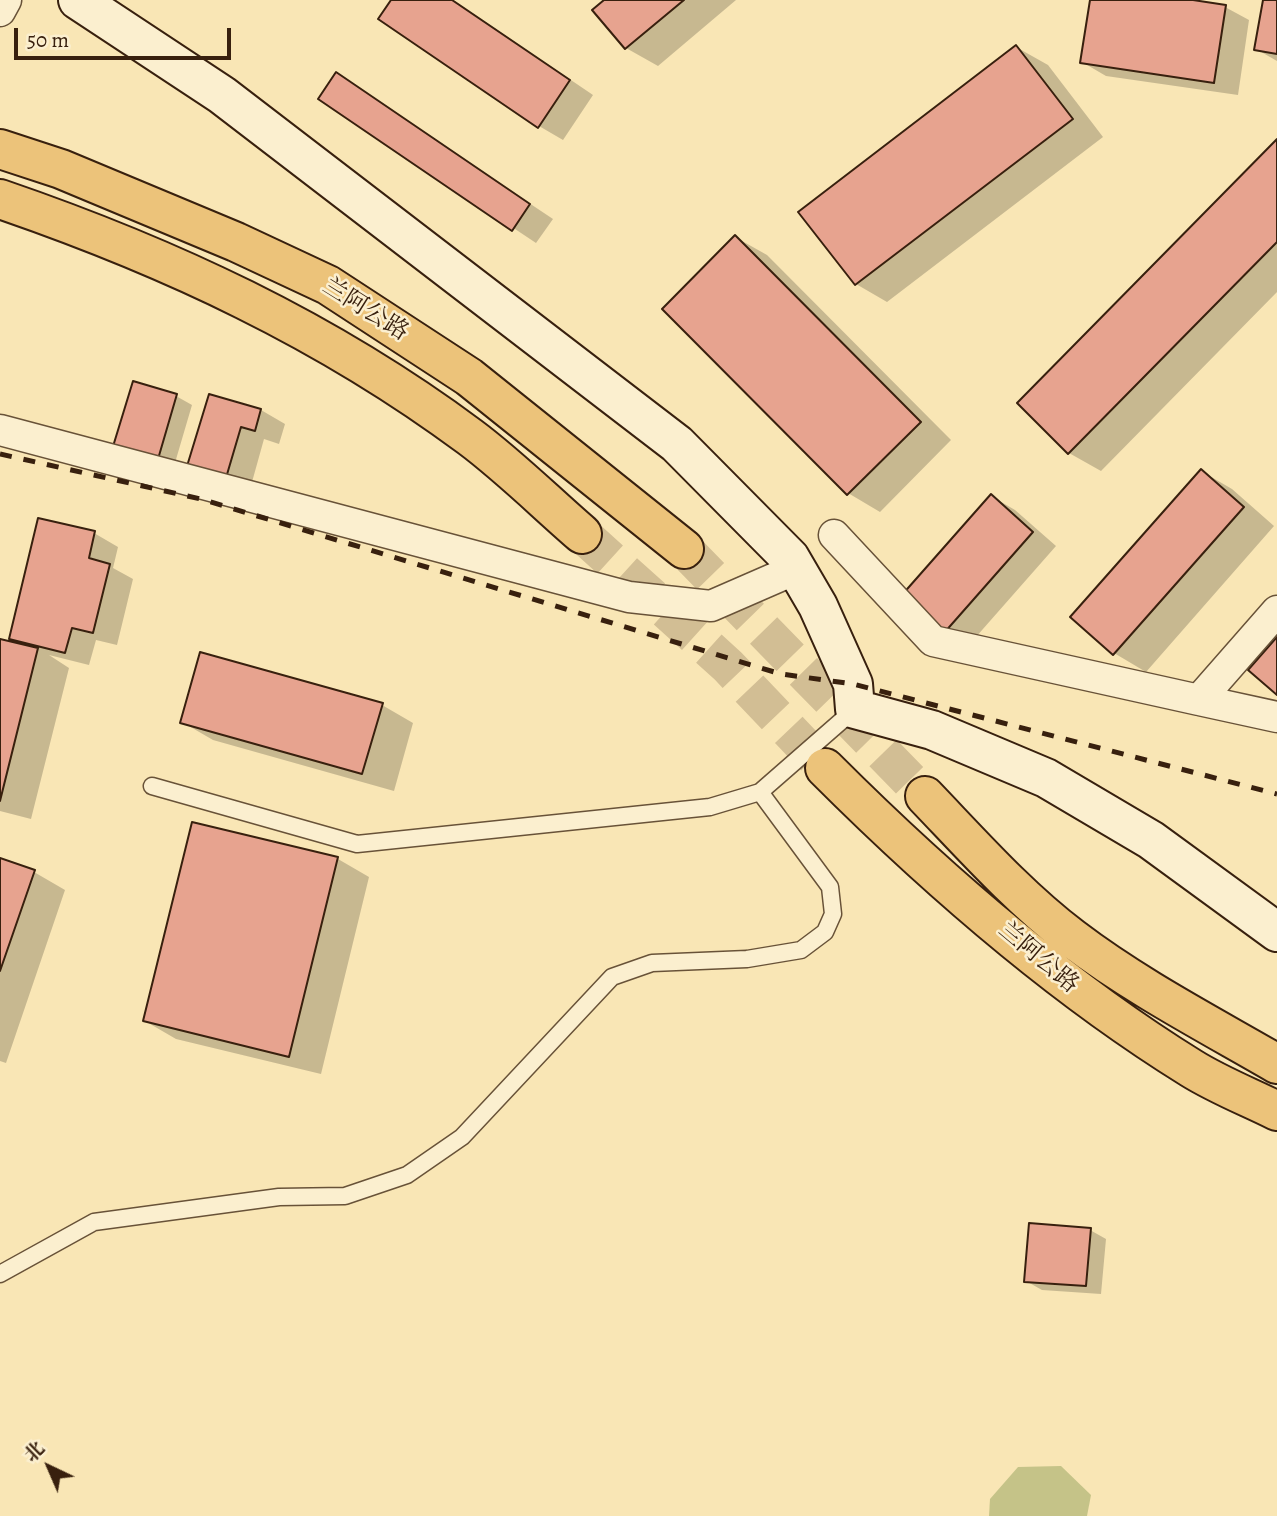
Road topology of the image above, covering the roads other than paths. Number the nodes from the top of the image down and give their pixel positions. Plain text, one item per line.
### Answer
1 (6, 0) edge
2 (78, 0) edge
3 (0, 11) edge
4 (0, 149) edge
5 (0, 199) edge
6 (0, 430) edge
7 (582, 534) tunnel mouth
8 (834, 535) dead end
9 (684, 549) tunnel mouth
10 (796, 569) junction
11 (1277, 611) edge
12 (1199, 699) junction
13 (855, 709) junction
14 (1277, 717) edge
15 (825, 768) tunnel mouth
16 (152, 786) dead end
17 (760, 792) junction
18 (925, 796) tunnel mouth
19 (1277, 932) edge
20 (1277, 1064) edge
21 (1277, 1111) edge
22 (0, 1274) edge

1 - 3 street
2 - 10 street
4 - 9 highway, 兰阿公路
5 - 7 highway, 兰阿公路
6 - 10 street
8 - 12 street
10 - 13 street
11 - 12 street
12 - 14 street
13 - 17 lane
13 - 19 street
15 - 21 highway, 兰阿公路
16 - 17 lane
17 - 22 lane
18 - 20 highway, 兰阿公路

